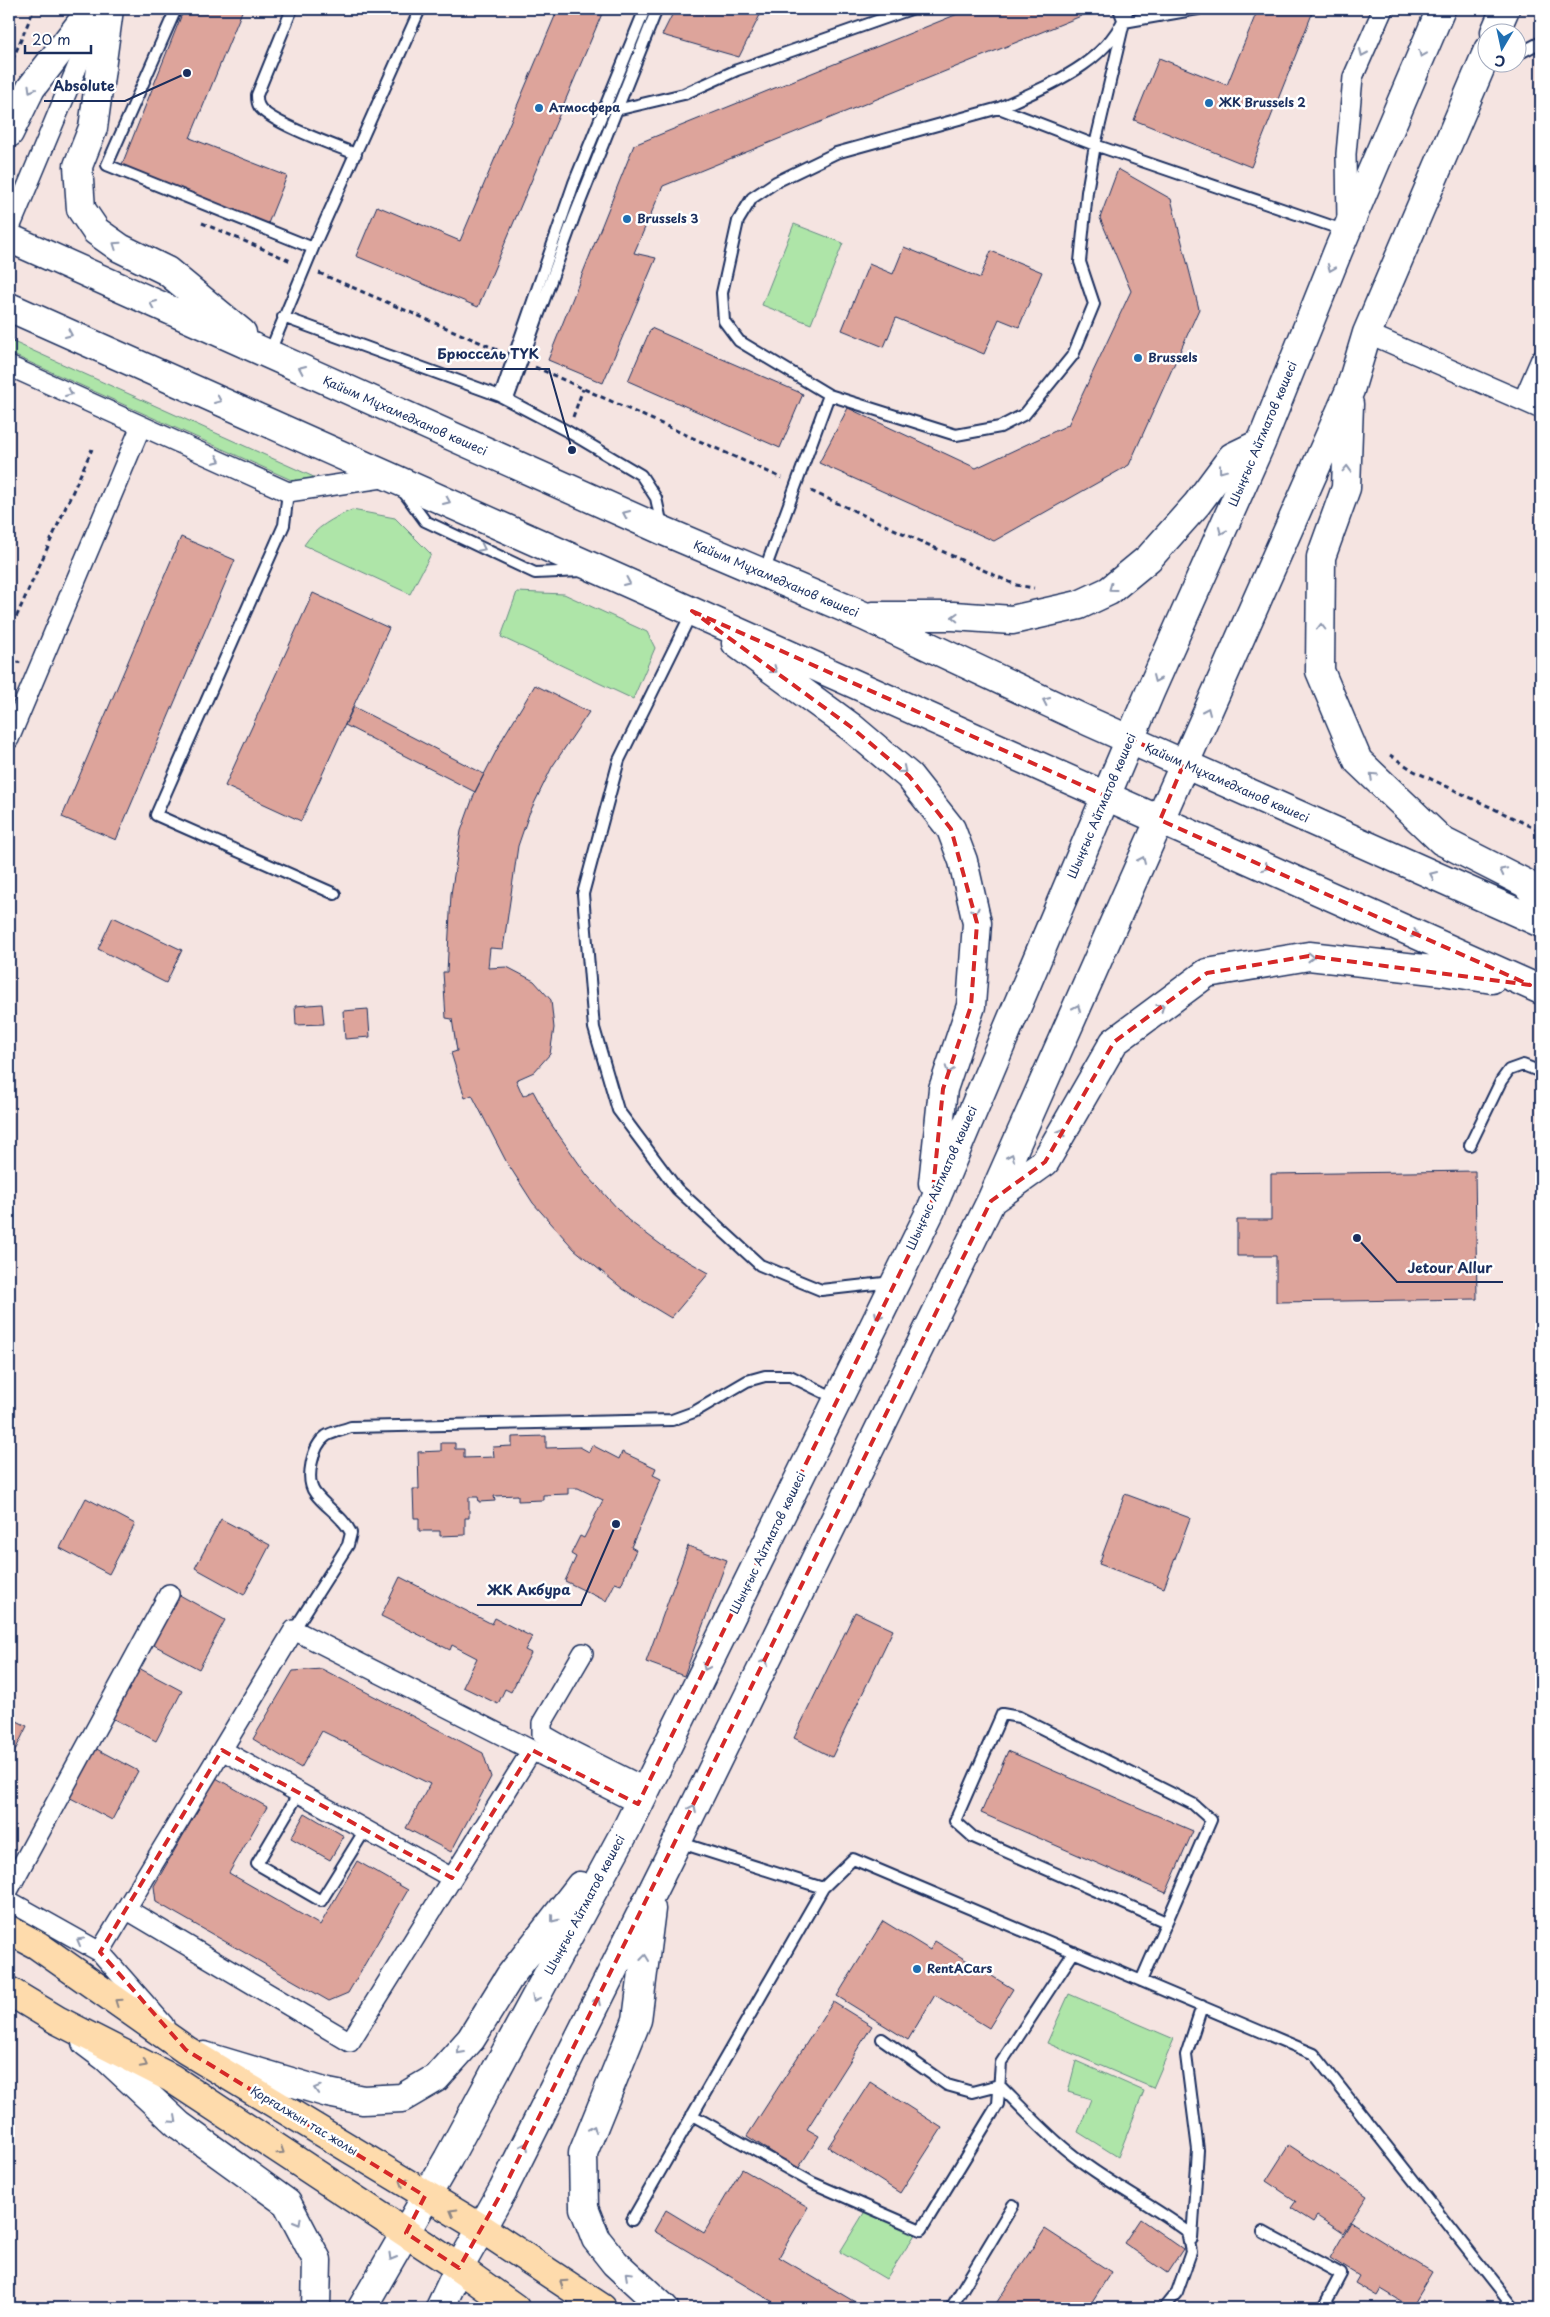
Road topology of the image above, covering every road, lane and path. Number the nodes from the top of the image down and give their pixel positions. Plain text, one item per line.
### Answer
1 (34, 9) edge
2 (92, 9) edge
3 (102, 9) edge
4 (109, 9) edge
5 (176, 9) edge
6 (292, 9) edge
7 (420, 9) edge
8 (645, 9) edge
9 (656, 9) edge
10 (911, 9) edge
11 (1119, 9) edge
12 (1128, 9) edge
13 (1198, 9) edge
14 (1383, 9) edge
15 (1441, 9) edge
16 (1505, 9) edge
17 (1124, 22) junction
18 (1499, 22) edge
19 (1541, 42) edge
20 (1528, 49) edge
21 (9, 68) edge
22 (1486, 72) edge
23 (1000, 108) junction
24 (616, 110) junction
25 (9, 133) edge
26 (1095, 145) junction
27 (356, 154) junction
28 (196, 220) dead end
29 (9, 230) edge
30 (1347, 232) junction
31 (9, 238) edge
32 (313, 248) junction
33 (305, 267) junction
34 (9, 307) edge
35 (283, 317) junction
36 (1367, 333) junction
37 (269, 354) junction
38 (518, 359) junction
39 (1541, 359) edge
40 (9, 366) edge
41 (583, 389) junction
42 (1350, 390) junction
43 (829, 395) junction
44 (504, 398) junction
45 (1523, 401) junction
46 (1541, 409) edge
47 (572, 417) dead end
48 (141, 426) junction
49 (1261, 443) junction
50 (92, 449) dead end
51 (392, 476) junction
52 (796, 484) junction
53 (288, 492) junction
54 (664, 531) junction
55 (764, 573) junction
56 (1041, 587) dead end
57 (692, 611) junction
58 (864, 616) junction
59 (9, 633) edge
60 (9, 739) edge
61 (1130, 739) junction
62 (1387, 753) dead end
63 (1184, 764) junction
64 (1106, 796) junction
65 (1160, 820) junction
66 (1541, 831) edge
67 (335, 894) dead end
68 (1541, 900) edge
69 (1541, 923) edge
70 (1536, 988) edge
71 (1541, 1072) edge
72 (1470, 1145) dead end
73 (991, 1201) junction
74 (930, 1210) junction
75 (894, 1282) junction
76 (838, 1399) junction
77 (169, 1594) dead end
78 (294, 1630) junction
79 (583, 1653) dead end
80 (222, 1750) junction
81 (532, 1750) junction
82 (299, 1793) junction
83 (637, 1806) junction
84 (366, 1830) junction
85 (677, 1842) junction
86 (452, 1878) junction
87 (653, 1888) junction
88 (823, 1888) junction
89 (9, 1889) edge
90 (9, 1901) edge
91 (126, 1909) junction
92 (1166, 1922) junction
93 (9, 1930) edge
94 (100, 1952) junction
95 (1074, 1952) junction
96 (1141, 1981) junction
97 (16, 1999) edge
98 (1202, 2006) junction
99 (57, 2020) junction
100 (882, 2039) dead end
101 (186, 2050) junction
102 (999, 2085) junction
103 (692, 2115) junction
104 (425, 2196) junction
105 (1013, 2205) dead end
106 (632, 2220) dead end
107 (481, 2228) junction
108 (1264, 2232) dead end
109 (406, 2233) junction
110 (1191, 2252) junction
111 (459, 2268) junction
112 (316, 2308) edge
113 (362, 2308) edge
114 (440, 2308) edge
115 (515, 2308) edge
116 (602, 2308) edge
117 (664, 2308) edge
118 (951, 2308) edge
119 (1164, 2308) edge
120 (1327, 2308) edge
121 (1514, 2308) edge

1 - 21 path
2 -> 25 main road
3 - 29 street
37 -> 4 main road
5 - 32 lane
6 - 27 lane
7 - 27 lane
8 - 38 lane
9 - 24 lane
10 - 24 lane
11 - 17 lane
12 - 17 lane
13 - 17 lane
14 -> 30 street
15 -> 30 main road, Шыңғыс Айтматов көшесі
16 - 18 main road
17 - 23 lane
17 - 26 lane
19 - 20 lane
22 - 36 main road
23 - 26 lane
23 - 43 lane
24 - 38 lane
26 - 30 lane
26 - 43 lane
27 - 32 lane
28 - 33 path
30 -> 49 main road, Шыңғыс Айтматов көшесі
37 -> 31 main road, Қайым Мұхамедханов көшесі
32 - 33 lane
33 - 35 lane
33 - 38 path
34 -> 51 main road
35 - 37 lane
35 - 44 lane
36 - 42 main road
36 - 45 street
54 -> 37 main road, Қайым Мұхамедханов көшесі
38 - 41 path
38 - 44 lane
39 - 45 street
40 -> 48 street
41 - 47 path
41 - 52 path
63 -> 42 main road
68 -> 42 main road
43 - 52 lane
44 - 54 lane
45 - 46 street
48 -> 53 street
48 - 60 street
49 -> 58 main road
49 -> 61 main road, Шыңғыс Айтматов көшесі
50 - 59 path
51 - 53 street
51 -> 57 main road
52 - 55 lane
52 - 56 path
53 - 67 lane
54 - 55 main road, Қайым Мұхамедханов көшесі
55 - 58 main road, Қайым Мұхамедханов көшесі
57 - 64 main road
57 -> 74 main road
57 - 75 lane
61 -> 58 main road, Қайым Мұхамедханов көшесі
61 - 63 main road, Қайым Мұхамедханов көшесі
61 - 64 main road, Шыңғыс Айтматов көшесі
62 - 66 path
63 - 65 main road
69 -> 63 main road, Қайым Мұхамедханов көшесі
64 - 65 main road
64 - 74 main road, Шыңғыс Айтматов көшесі
65 -> 70 main road
73 -> 65 main road
73 -> 70 main road
71 - 72 lane
85 -> 73 main road
74 - 75 main road, Шыңғыс Айтматов көшесі
75 -> 76 main road, Шыңғыс Айтматов көшесі
76 - 78 lane
76 -> 83 main road, Шыңғыс Айтматов көшесі
77 - 89 street
78 - 80 street
78 - 81 street
79 - 83 street
80 - 82 street
80 - 91 street
81 - 83 street
81 - 86 street
82 - 84 street
82 - 84 lane
83 -> 101 main road
83 -> 104 main road, Шыңғыс Айтматов көшесі
84 - 86 street
85 - 87 main road
85 - 88 lane
86 - 91 street
107 -> 87 main road
117 -> 87 main road
88 - 95 lane
88 - 103 lane
94 -> 90 street
91 - 94 street
92 - 92 lane
92 - 96 lane
101 -> 93 main road, Қорғалжын тас жолы
94 - 101 street
95 - 96 lane
95 - 102 lane
96 - 98 lane
97 - 99 main road
98 - 110 lane
98 - 121 lane
99 -> 109 main road
99 -> 112 main road
100 - 102 lane
104 -> 101 main road, Қорғалжын тас жолы
102 - 103 lane
102 - 110 lane
103 - 106 lane
107 -> 104 main road, Қорғалжын тас жолы
104 - 109 main road, Шыңғыс Айтматов көшесі
105 - 118 lane
107 - 111 main road
116 -> 107 main road, Қорғалжын тас жолы
108 - 120 lane
109 - 111 main road
109 -> 113 main road, Шыңғыс Айтматов көшесі
110 - 119 lane
111 - 114 main road
111 - 115 main road

